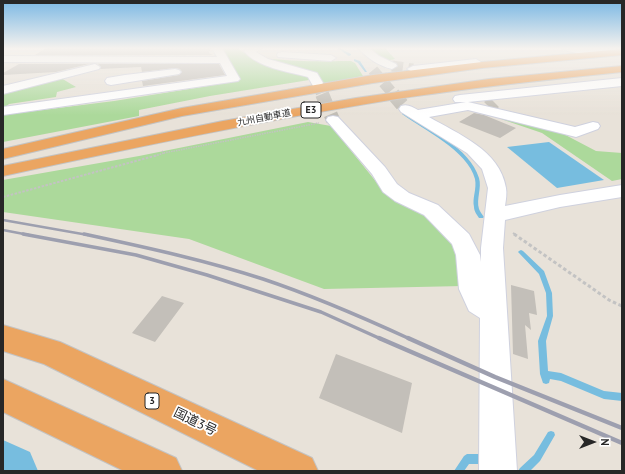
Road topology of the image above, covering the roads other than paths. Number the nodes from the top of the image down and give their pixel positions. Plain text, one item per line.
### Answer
1 (83, 70) edge
2 (178, 70) edge
3 (229, 70) edge
4 (296, 70) edge
5 (442, 70) edge
6 (515, 70) edge
7 (611, 70) edge
8 (111, 81) dead end
9 (622, 82) edge
10 (317, 83) tunnel mouth
11 (3, 90) edge
12 (550, 96) dead end
13 (456, 99) joint
14 (490, 106) junction
15 (3, 112) edge
16 (261, 119) junction
17 (333, 120) tunnel mouth
18 (593, 126) dead end
19 (3, 154) edge
20 (3, 171) edge
21 (622, 191) edge
22 (496, 215) junction
23 (493, 312) junction
24 (3, 338) edge
25 (3, 395) edge
26 (162, 471) edge
27 (299, 471) edge
28 (498, 471) edge

1 - 11 street
2 - 8 street
3 - 15 street
4 - 10 street
5 - 19 highway
6 - 19 highway, 九州自動車道 / E3
7 - 16 highway, 九州自動車道 / E3
9 - 13 street
12 - 14 street
13 - 16 highway
14 - 18 street
14 - 22 street
16 - 20 highway, 九州自動車道 / E3
17 - 23 street
21 - 22 street
22 - 23 street
23 - 28 street
24 - 27 highway, 国道3号 / 3
25 - 26 highway

